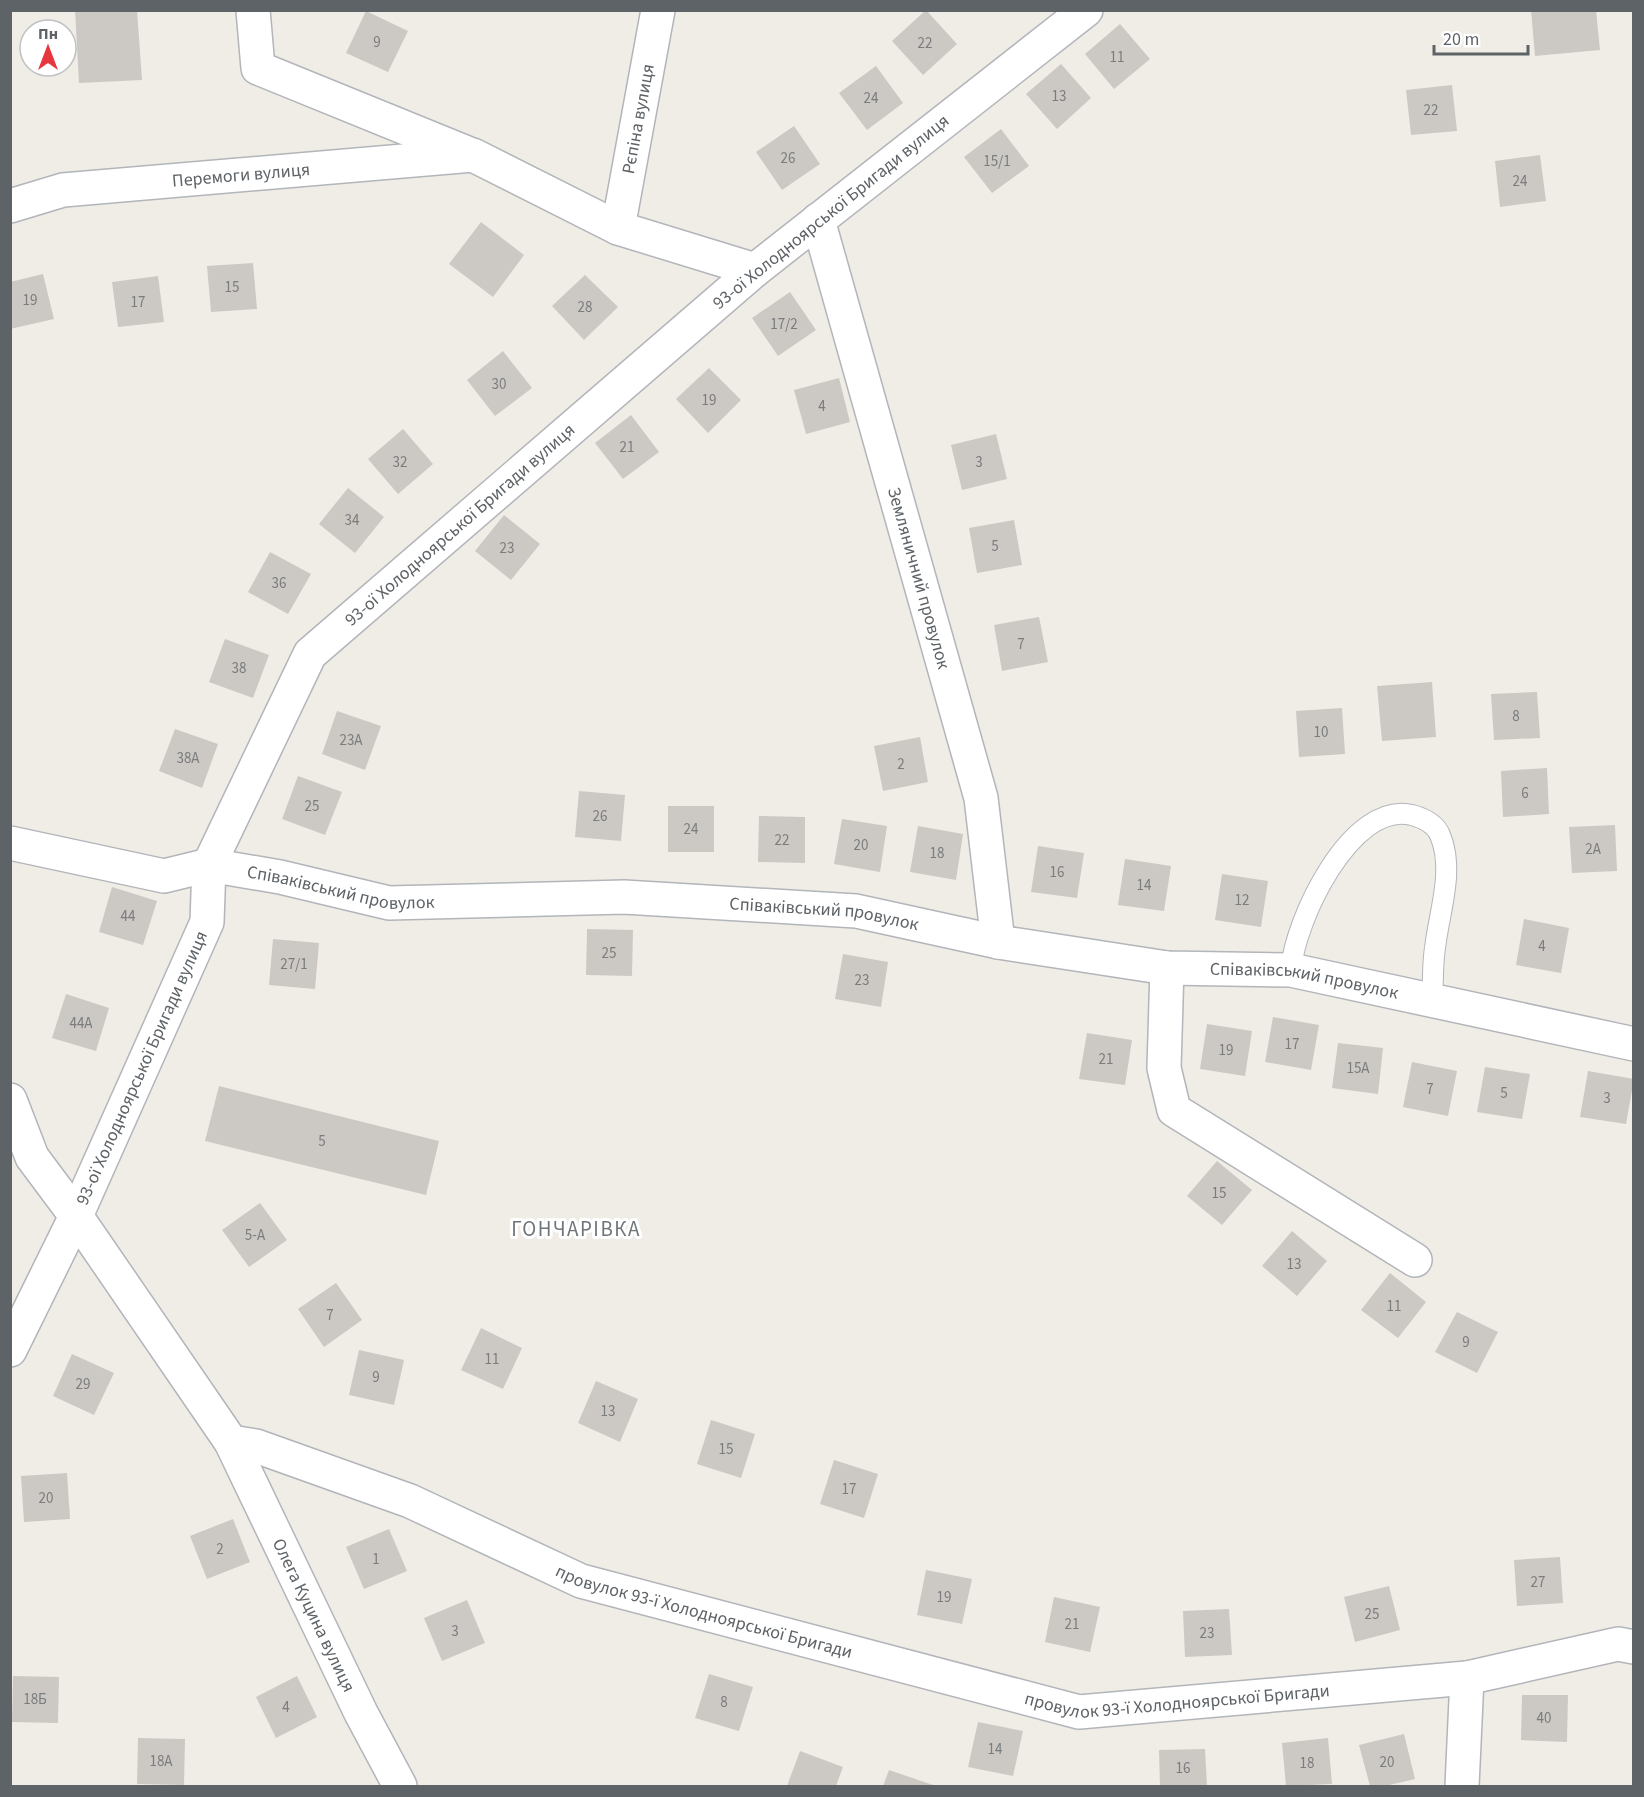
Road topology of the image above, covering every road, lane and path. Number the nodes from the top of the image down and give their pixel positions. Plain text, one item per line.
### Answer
1 (253, 10) edge
2 (658, 10) edge
3 (1086, 10) edge
4 (473, 155) junction
5 (10, 206) edge
6 (818, 220) junction
7 (618, 228) junction
8 (754, 270) junction
9 (10, 843) edge
10 (209, 865) junction
11 (998, 942) junction
12 (1167, 968) junction
13 (1291, 970) junction
14 (1431, 1002) junction
15 (1634, 1044) edge
16 (10, 1101) edge
17 (76, 1216) junction
18 (1415, 1260) dead end
19 (10, 1350) edge
20 (231, 1442) junction
21 (1634, 1647) edge
22 (1467, 1678) junction
23 (400, 1786) edge
24 (1462, 1786) edge

1 - 4 street
2 - 7 street, Рєпіна вулиця
3 - 6 street, 93-ої Холодноярської Бригади вулиця
4 - 5 street, Перемоги вулиця
4 - 7 street
6 - 8 street, 93-ої Холодноярської Бригади вулиця
6 - 11 street, Земляничний провулок
7 - 8 street
8 - 10 street, 93-ої Холодноярської Бригади вулиця
9 - 10 street, Співаківський провулок
10 - 11 street, Співаківський провулок
10 - 17 street, 93-ої Холодноярської Бригади вулиця
11 - 12 street, Співаківський провулок
12 - 13 street, Співаківський провулок
12 - 18 street
13 - 14 street, Співаківський провулок
13 - 14 lane
14 - 15 street, Співаківський провулок
16 - 17 street, 93-ої Холодноярської Бригади вулиця
17 - 19 street, 93-ої Холодноярської Бригади вулиця
17 - 20 street
20 - 22 street, провулок 93-ї Холодноярської Бригади
20 - 23 street, Олега Куцина вулиця
21 - 22 street, провулок 93-ї Холодноярської Бригади
22 - 24 street

